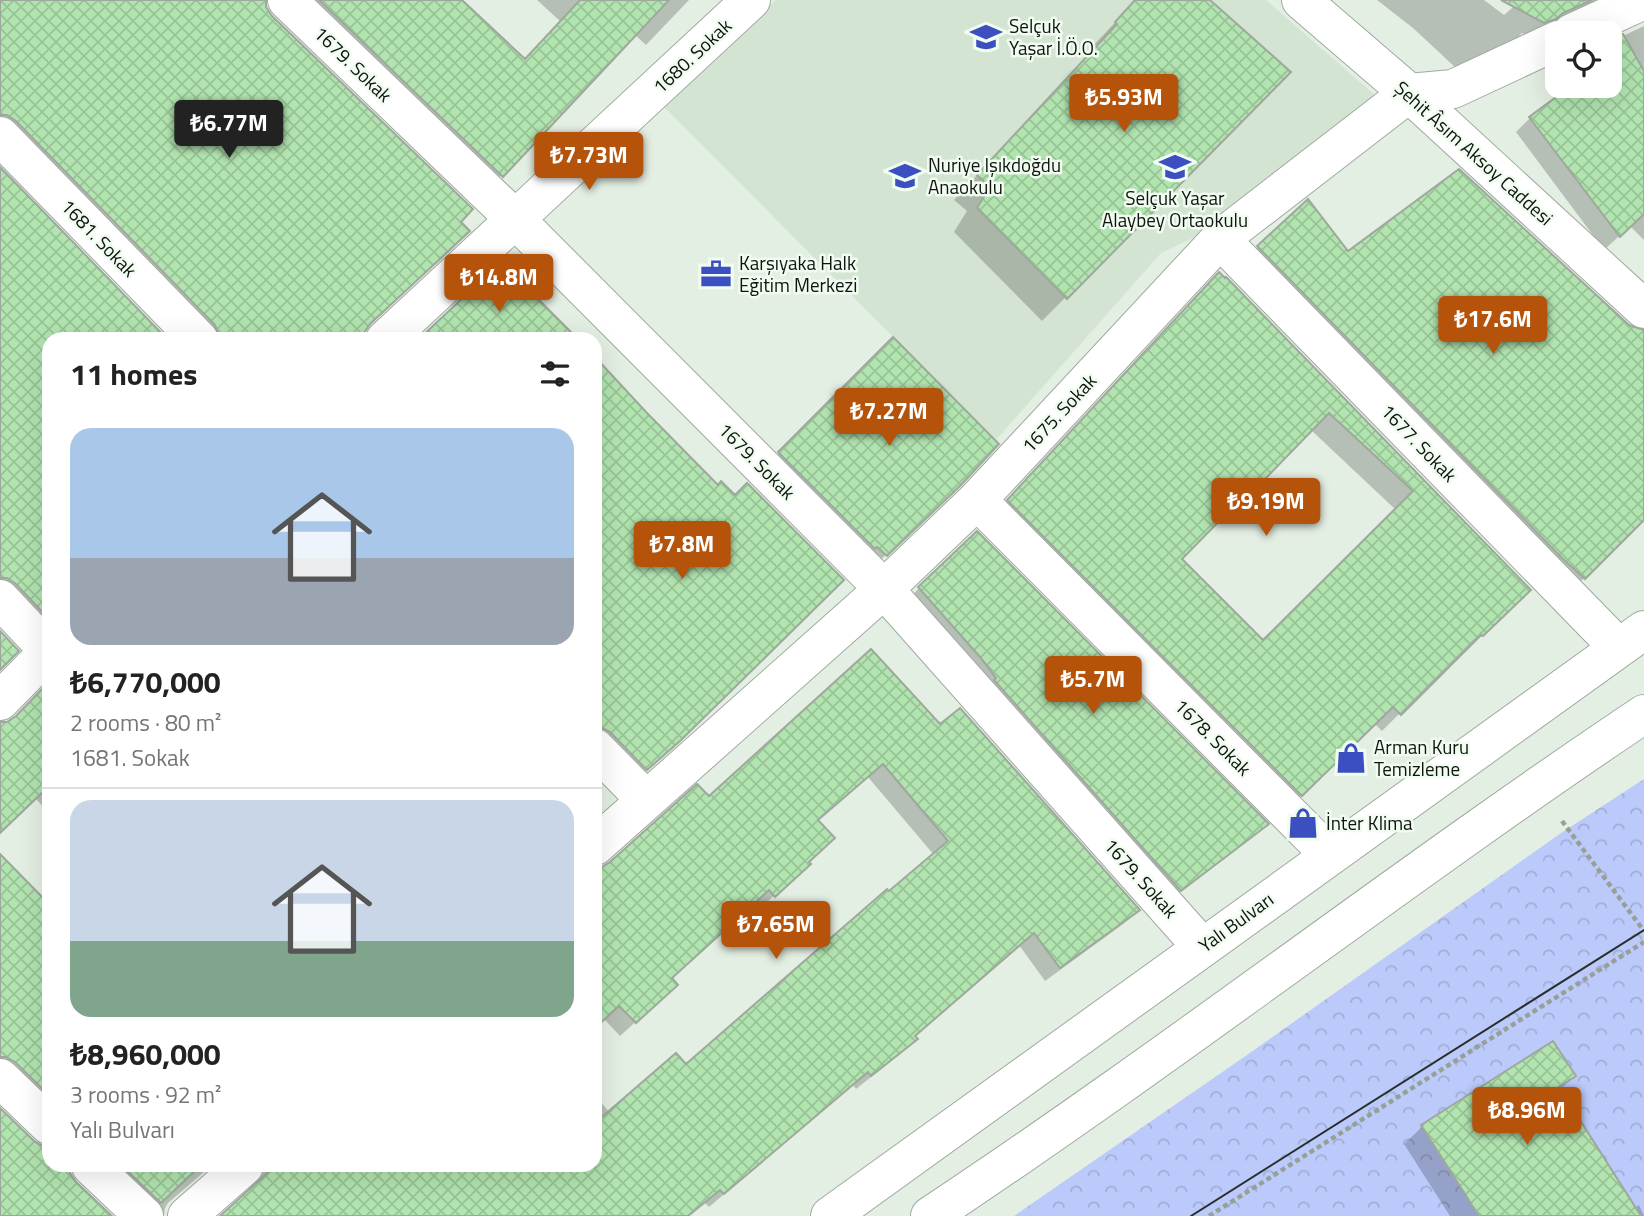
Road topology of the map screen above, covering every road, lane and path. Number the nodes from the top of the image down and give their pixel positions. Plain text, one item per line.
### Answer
1 (287, 0) edge
2 (751, 0) edge
3 (1301, 0) edge
4 (1644, 0) edge
5 (1598, 21) edge
6 (1545, 46) edge
7 (1409, 93) junction
8 (0, 136) edge
9 (516, 220) junction
10 (1220, 239) junction
11 (1644, 309) edge
12 (191, 332) edge
13 (394, 332) edge
14 (977, 500) junction
15 (884, 589) junction
16 (0, 599) edge
17 (1631, 639) edge
18 (42, 644) edge
19 (42, 658) edge
20 (0, 701) edge
21 (1644, 714) edge
22 (602, 755) edge
23 (1537, 786) junction
24 (646, 800) junction
25 (602, 840) edge
26 (1330, 855) junction
27 (1644, 931) edge
28 (1644, 942) edge
29 (1202, 947) junction
30 (0, 1079) edge
31 (42, 1118) edge
32 (97, 1172) edge
33 (238, 1172) edge
34 (193, 1214) edge
35 (144, 1216) edge
36 (830, 1216) edge
37 (930, 1216) edge
38 (1209, 1216) edge

1 - 9 street, 1679. Sokak
2 - 9 street, 1680. Sokak
3 - 7 street, Şehit Âsım Aksoy Caddesi
4 - 5 street
6 - 7 street
7 - 10 street, 1675. Sokak
7 - 11 street, Şehit Âsım Aksoy Caddesi
8 - 12 street, 1681. Sokak
9 - 13 street, 1680. Sokak
9 - 15 street, 1679. Sokak
10 - 14 street, 1675. Sokak
10 - 17 street, 1677. Sokak
14 - 15 street, 1675. Sokak
14 - 26 street, 1678. Sokak
15 - 24 street, 1675. Sokak
15 - 29 street, 1679. Sokak
16 - 18 street
17 - 26 street, Yalı Bulvarı
19 - 20 street
21 - 23 street
22 - 24 street
23 - 27 path
23 - 37 street
24 - 25 street, 1675. Sokak
26 - 29 street, Yalı Bulvarı
28 - 38 path
29 - 36 street, Yalı Bulvarı
30 - 31 street
32 - 35 street
33 - 34 street

